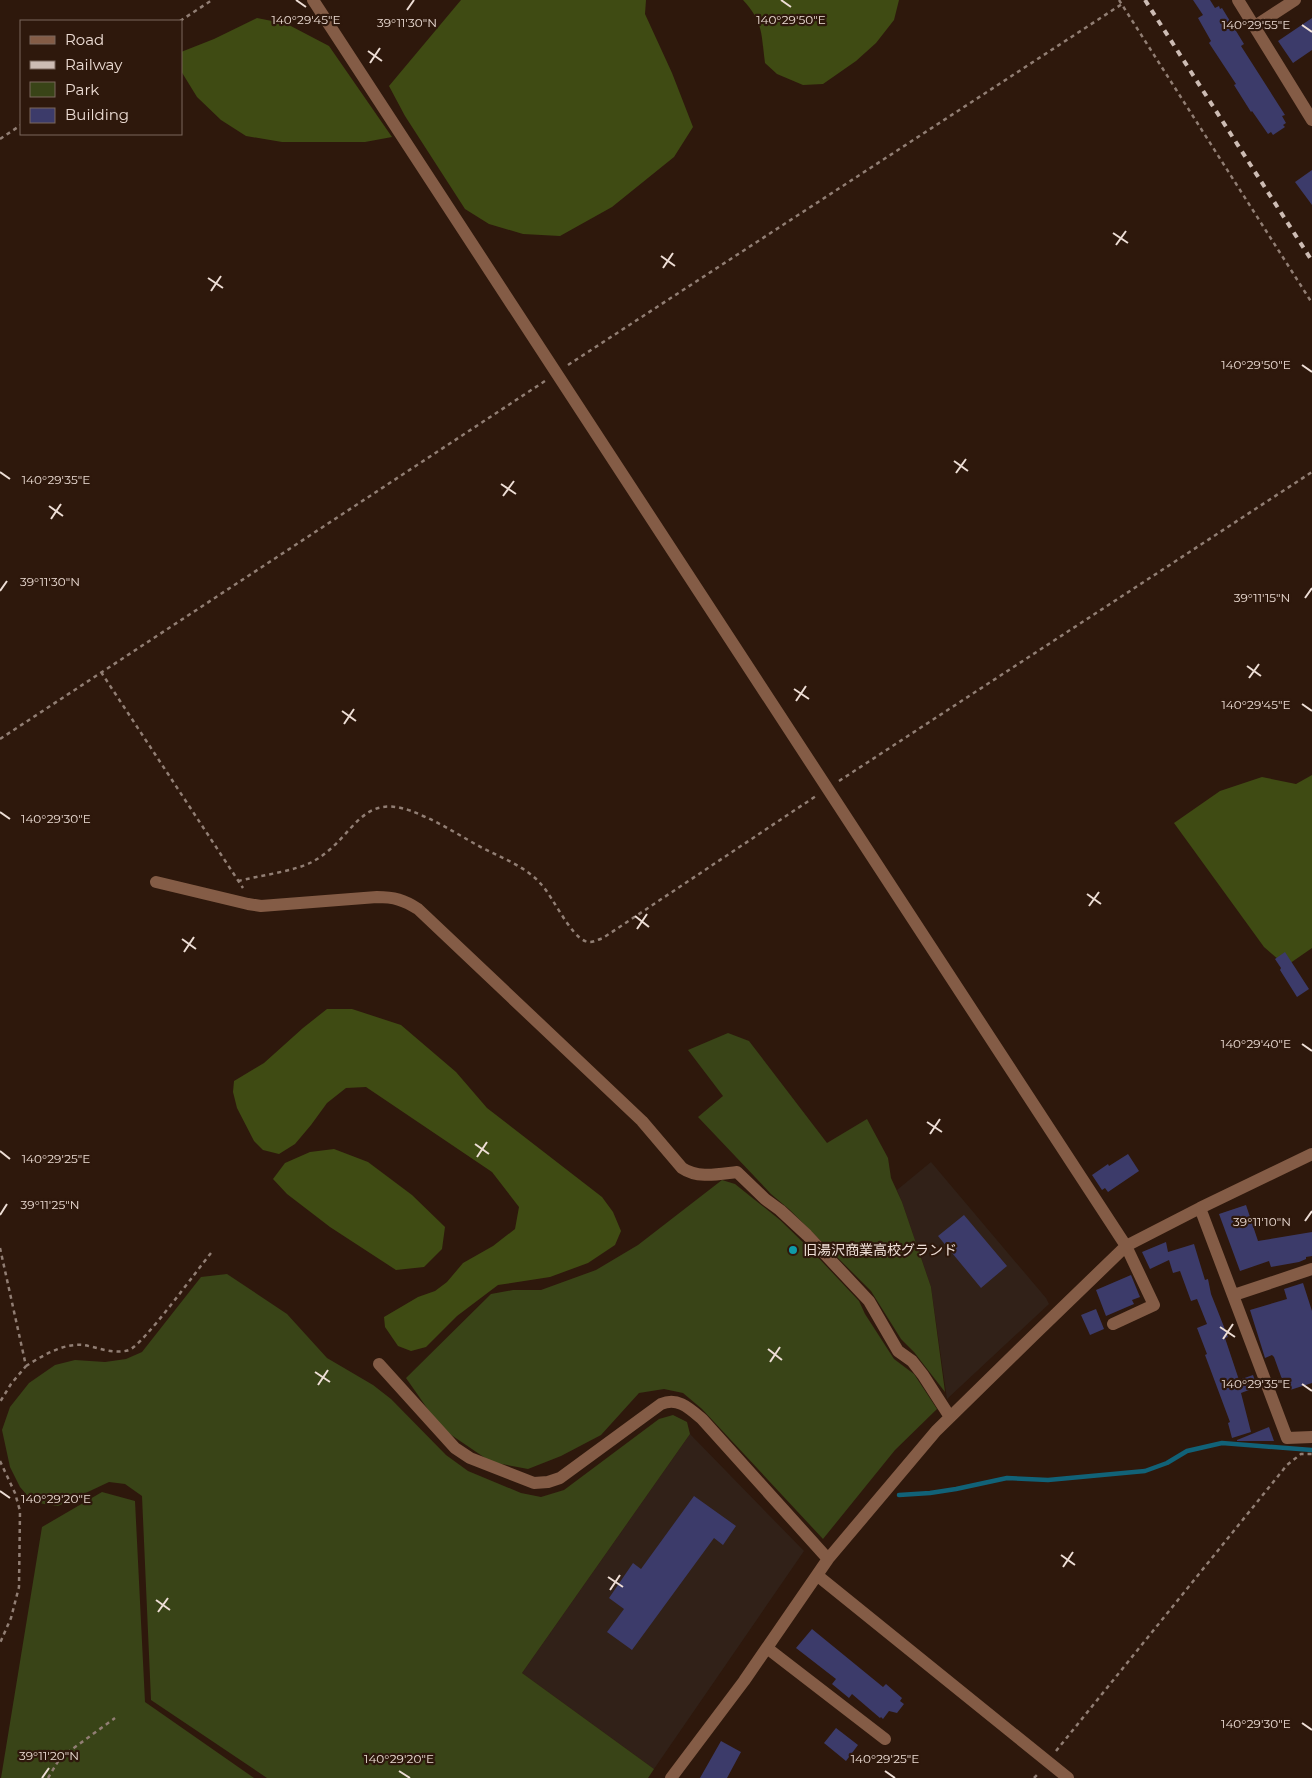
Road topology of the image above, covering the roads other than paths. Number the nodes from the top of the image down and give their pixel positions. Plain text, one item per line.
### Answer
1 (313, 0) edge
2 (1238, 0) edge
3 (1295, 0) edge
4 (1255, 26) junction
5 (1312, 120) edge
6 (156, 882) dead end
7 (1312, 1154) edge
8 (1200, 1208) junction
9 (1126, 1246) junction
10 (1312, 1269) edge
11 (1234, 1295) junction
12 (1113, 1324) dead end
13 (379, 1364) dead end
14 (950, 1417) junction
15 (1312, 1438) edge
16 (828, 1559) junction
17 (818, 1576) junction
18 (767, 1648) junction
19 (885, 1739) dead end
20 (671, 1778) edge
21 (1068, 1778) edge

1 - 9 street
2 - 4 street
3 - 4 street
4 - 5 street
6 - 14 street
7 - 8 street
8 - 9 street
8 - 11 street
9 - 12 street
9 - 14 street
10 - 11 street
11 - 15 street
13 - 16 street
14 - 16 street
16 - 17 street
17 - 18 street
17 - 21 street
18 - 19 street
18 - 20 street

